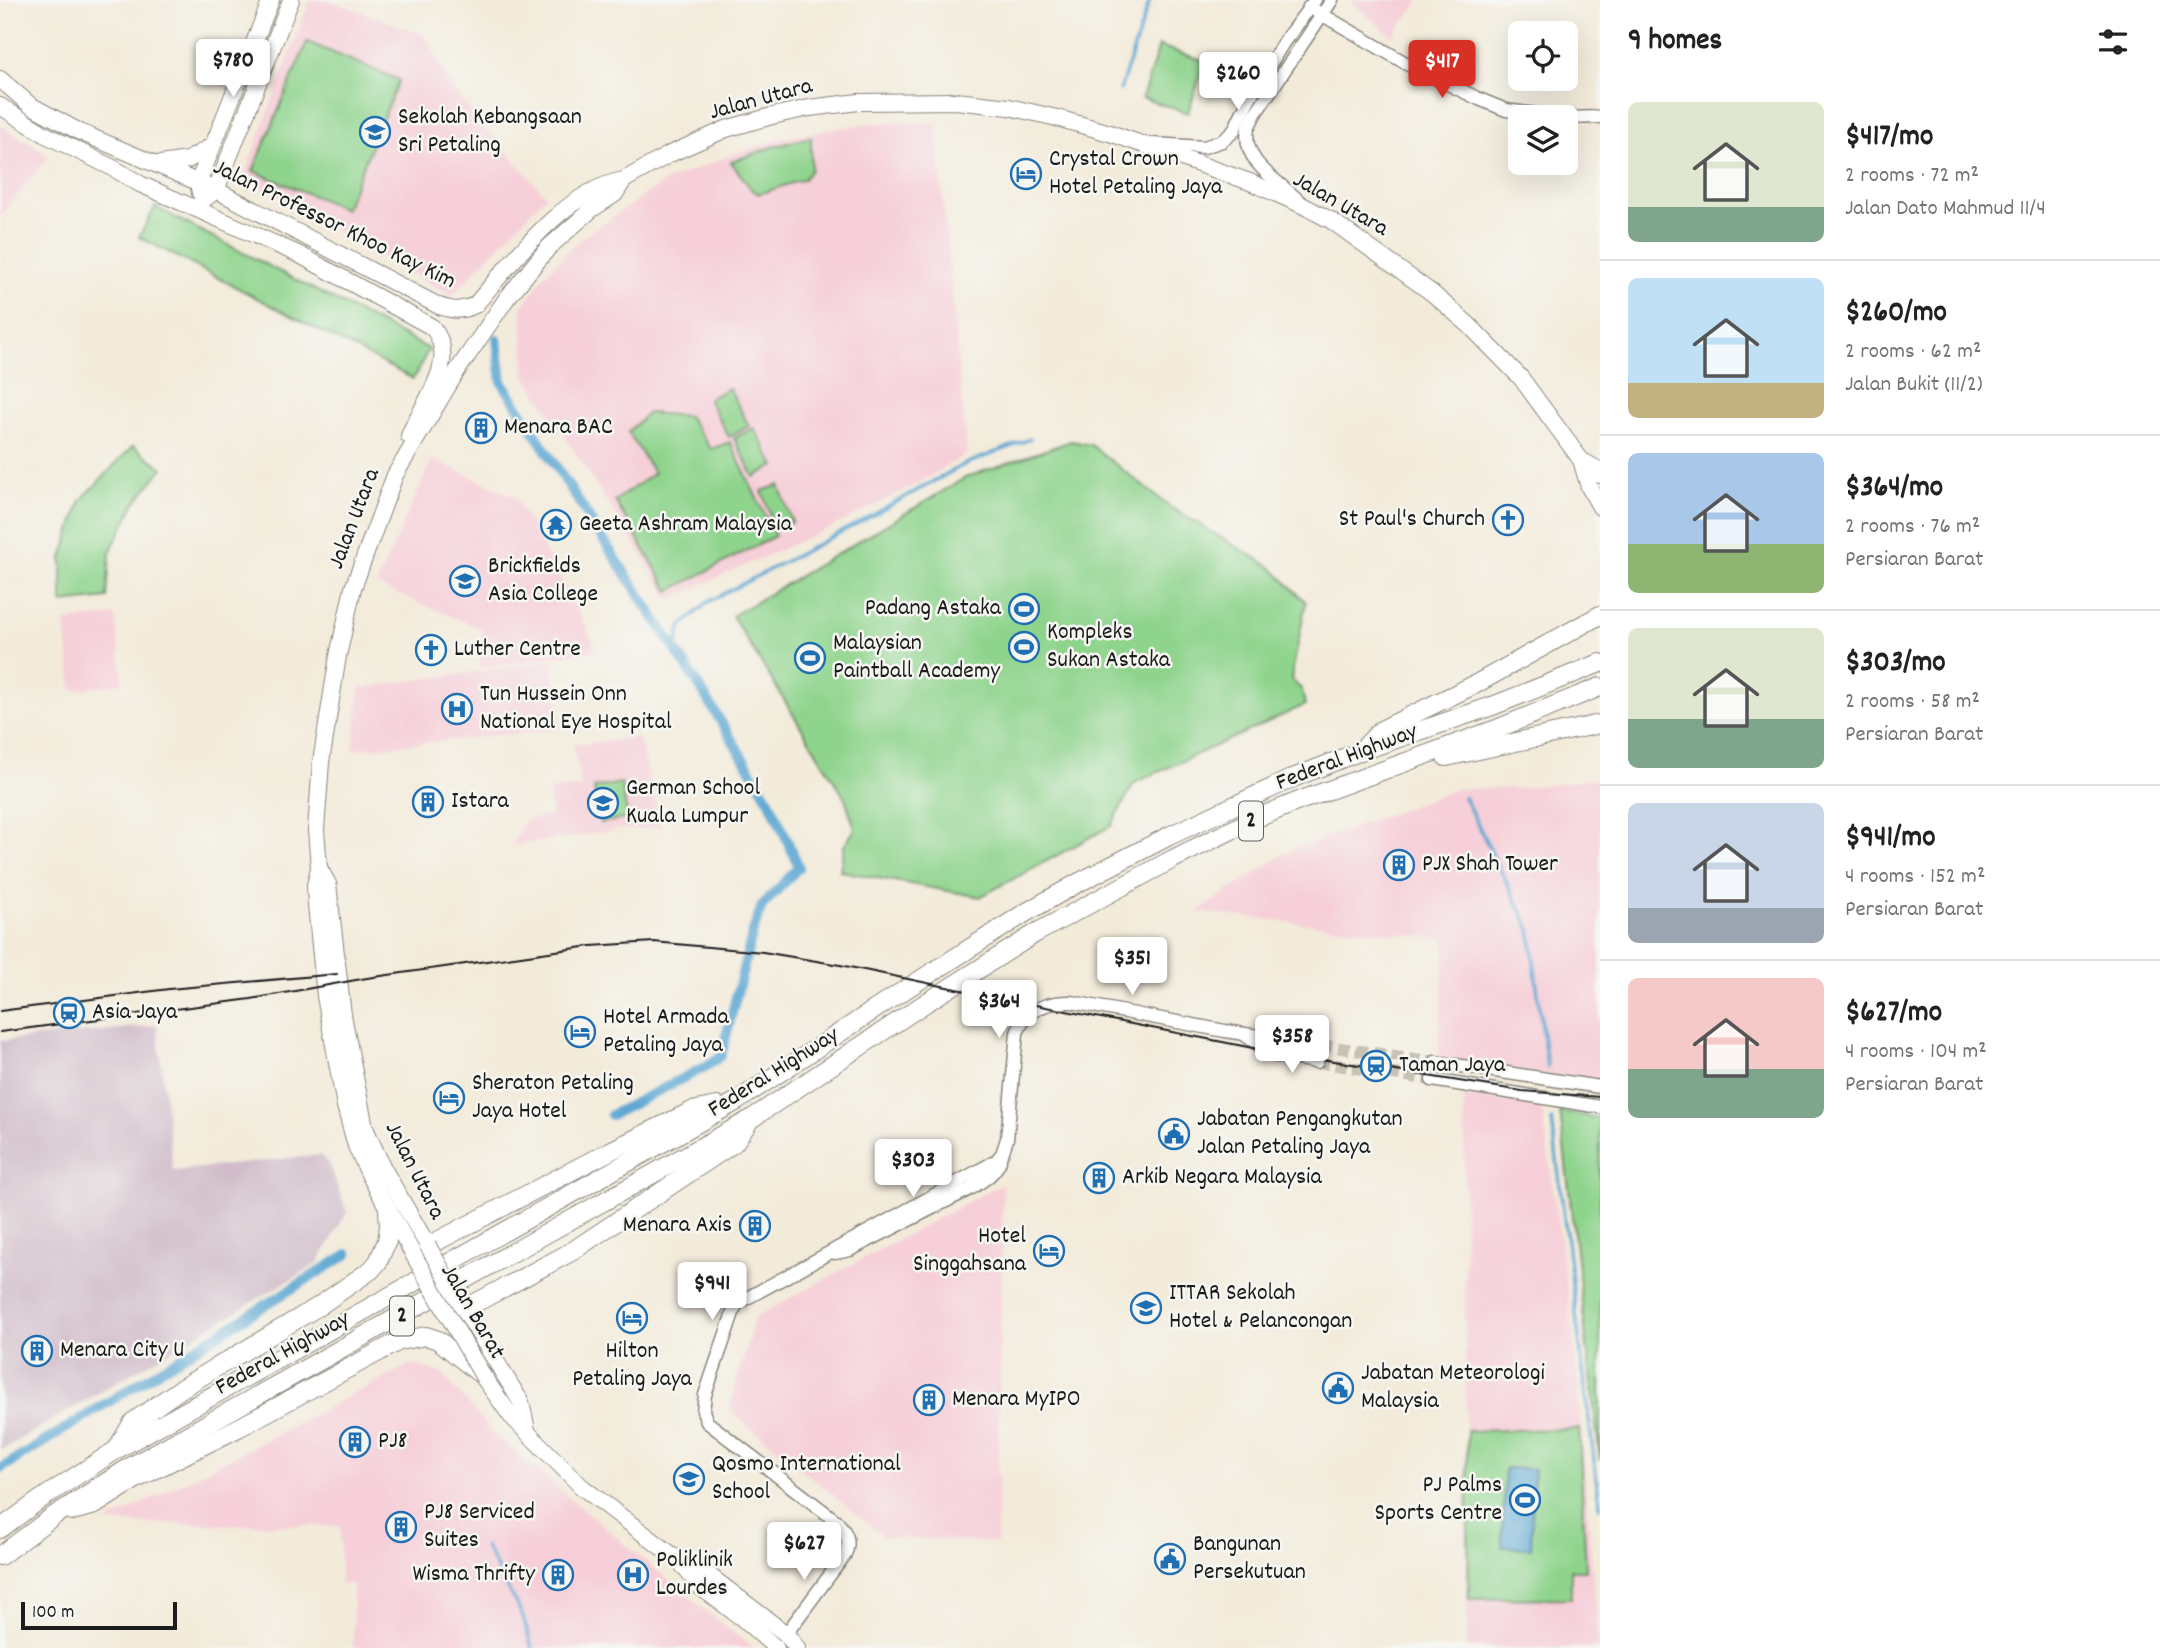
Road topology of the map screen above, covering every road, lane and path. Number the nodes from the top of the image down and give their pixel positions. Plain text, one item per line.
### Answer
1 (271, 0) edge
2 (291, 0) edge
3 (1332, 0) edge
4 (1312, 4) edge
5 (1321, 14) junction
6 (249, 54) junction
7 (267, 62) junction
8 (0, 79) edge
9 (0, 106) edge
10 (1508, 110) edge
11 (1600, 117) edge
12 (1578, 118) edge
13 (1138, 142) junction
14 (215, 143) junction
15 (157, 164) junction
16 (113, 168) junction
17 (624, 180) junction
18 (198, 183) junction
19 (216, 190) junction
20 (201, 202) junction
21 (1302, 205) junction
22 (300, 255) junction
23 (1581, 460) junction
24 (1600, 474) edge
25 (395, 475) junction
26 (1600, 507) edge
27 (1600, 615) edge
28 (1600, 663) edge
29 (1600, 687) edge
30 (1600, 724) edge
31 (1361, 751) junction
32 (1373, 773) junction
33 (319, 868) junction
34 (1245, 1034) junction
35 (1320, 1045) tunnel mouth
36 (1317, 1062) tunnel mouth
37 (1435, 1062) tunnel mouth
38 (1432, 1080) tunnel mouth
39 (1600, 1087) edge
40 (737, 1101) junction
41 (1600, 1107) edge
42 (751, 1119) junction
43 (387, 1210) junction
44 (420, 1250) junction
45 (464, 1309) junction
46 (484, 1378) junction
47 (527, 1430) junction
48 (116, 1450) junction
49 (55, 1516) junction
50 (0, 1529) edge
51 (0, 1556) edge
52 (681, 1562) junction
53 (786, 1634) junction
54 (776, 1648) edge
55 (797, 1648) edge

1 - 6 main road
2 - 7 main road
3 - 5 street
4 - 5 street
4 - 13 street
5 - 10 street
5 - 21 street
6 - 7 main road
6 - 14 main road
7 - 19 main road
8 - 15 main road, Jalan Professor Khoo Kay Kim
9 - 16 main road, Jalan Professor Khoo Kay Kim
11 - 12 street
13 - 17 main road, Jalan Utara
13 - 21 main road, Jalan Utara
14 - 15 main road
14 - 18 main road
15 - 18 main road, Jalan Professor Khoo Kay Kim
16 - 20 main road
16 - 22 main road, Jalan Professor Khoo Kay Kim
17 - 19 main road, Jalan Professor Khoo Kay Kim
17 - 25 main road, Jalan Utara
18 - 19 main road, Jalan Professor Khoo Kay Kim
18 - 20 main road
19 - 20 main road
20 - 22 main road
21 - 23 main road, Jalan Utara
22 - 25 main road, Jalan Professor Khoo Kay Kim
23 - 24 main road, Jalan Utara
23 - 26 main road, Jalan Utara
25 - 33 main road, Jalan Utara
27 - 31 highway
28 - 31 highway, Federal Highway / 2
29 - 32 highway, Federal Highway / 2
30 - 32 highway
31 - 40 highway, Federal Highway / 2
32 - 42 highway, Federal Highway / 2
33 - 43 main road, Jalan Utara
33 - 44 main road, Jalan Utara
34 - 35 street
34 - 36 street
34 - 53 street
37 - 39 street
38 - 41 street
40 - 44 highway
40 - 48 highway, Federal Highway / 2
42 - 45 highway
42 - 49 highway, Federal Highway / 2
43 - 44 main road, Jalan Barat
43 - 48 highway
44 - 45 main road, Jalan Barat, bridge
44 - 46 main road, Jalan Barat, bridge
45 - 47 main road, Jalan Barat
46 - 47 main road, Jalan Barat
46 - 49 highway
47 - 52 main road, Jalan Barat
48 - 50 highway, Federal Highway / 2
49 - 51 highway, Federal Highway / 2
52 - 53 main road, Jalan Barat
52 - 54 main road, Jalan Barat
53 - 55 main road, Jalan Barat

